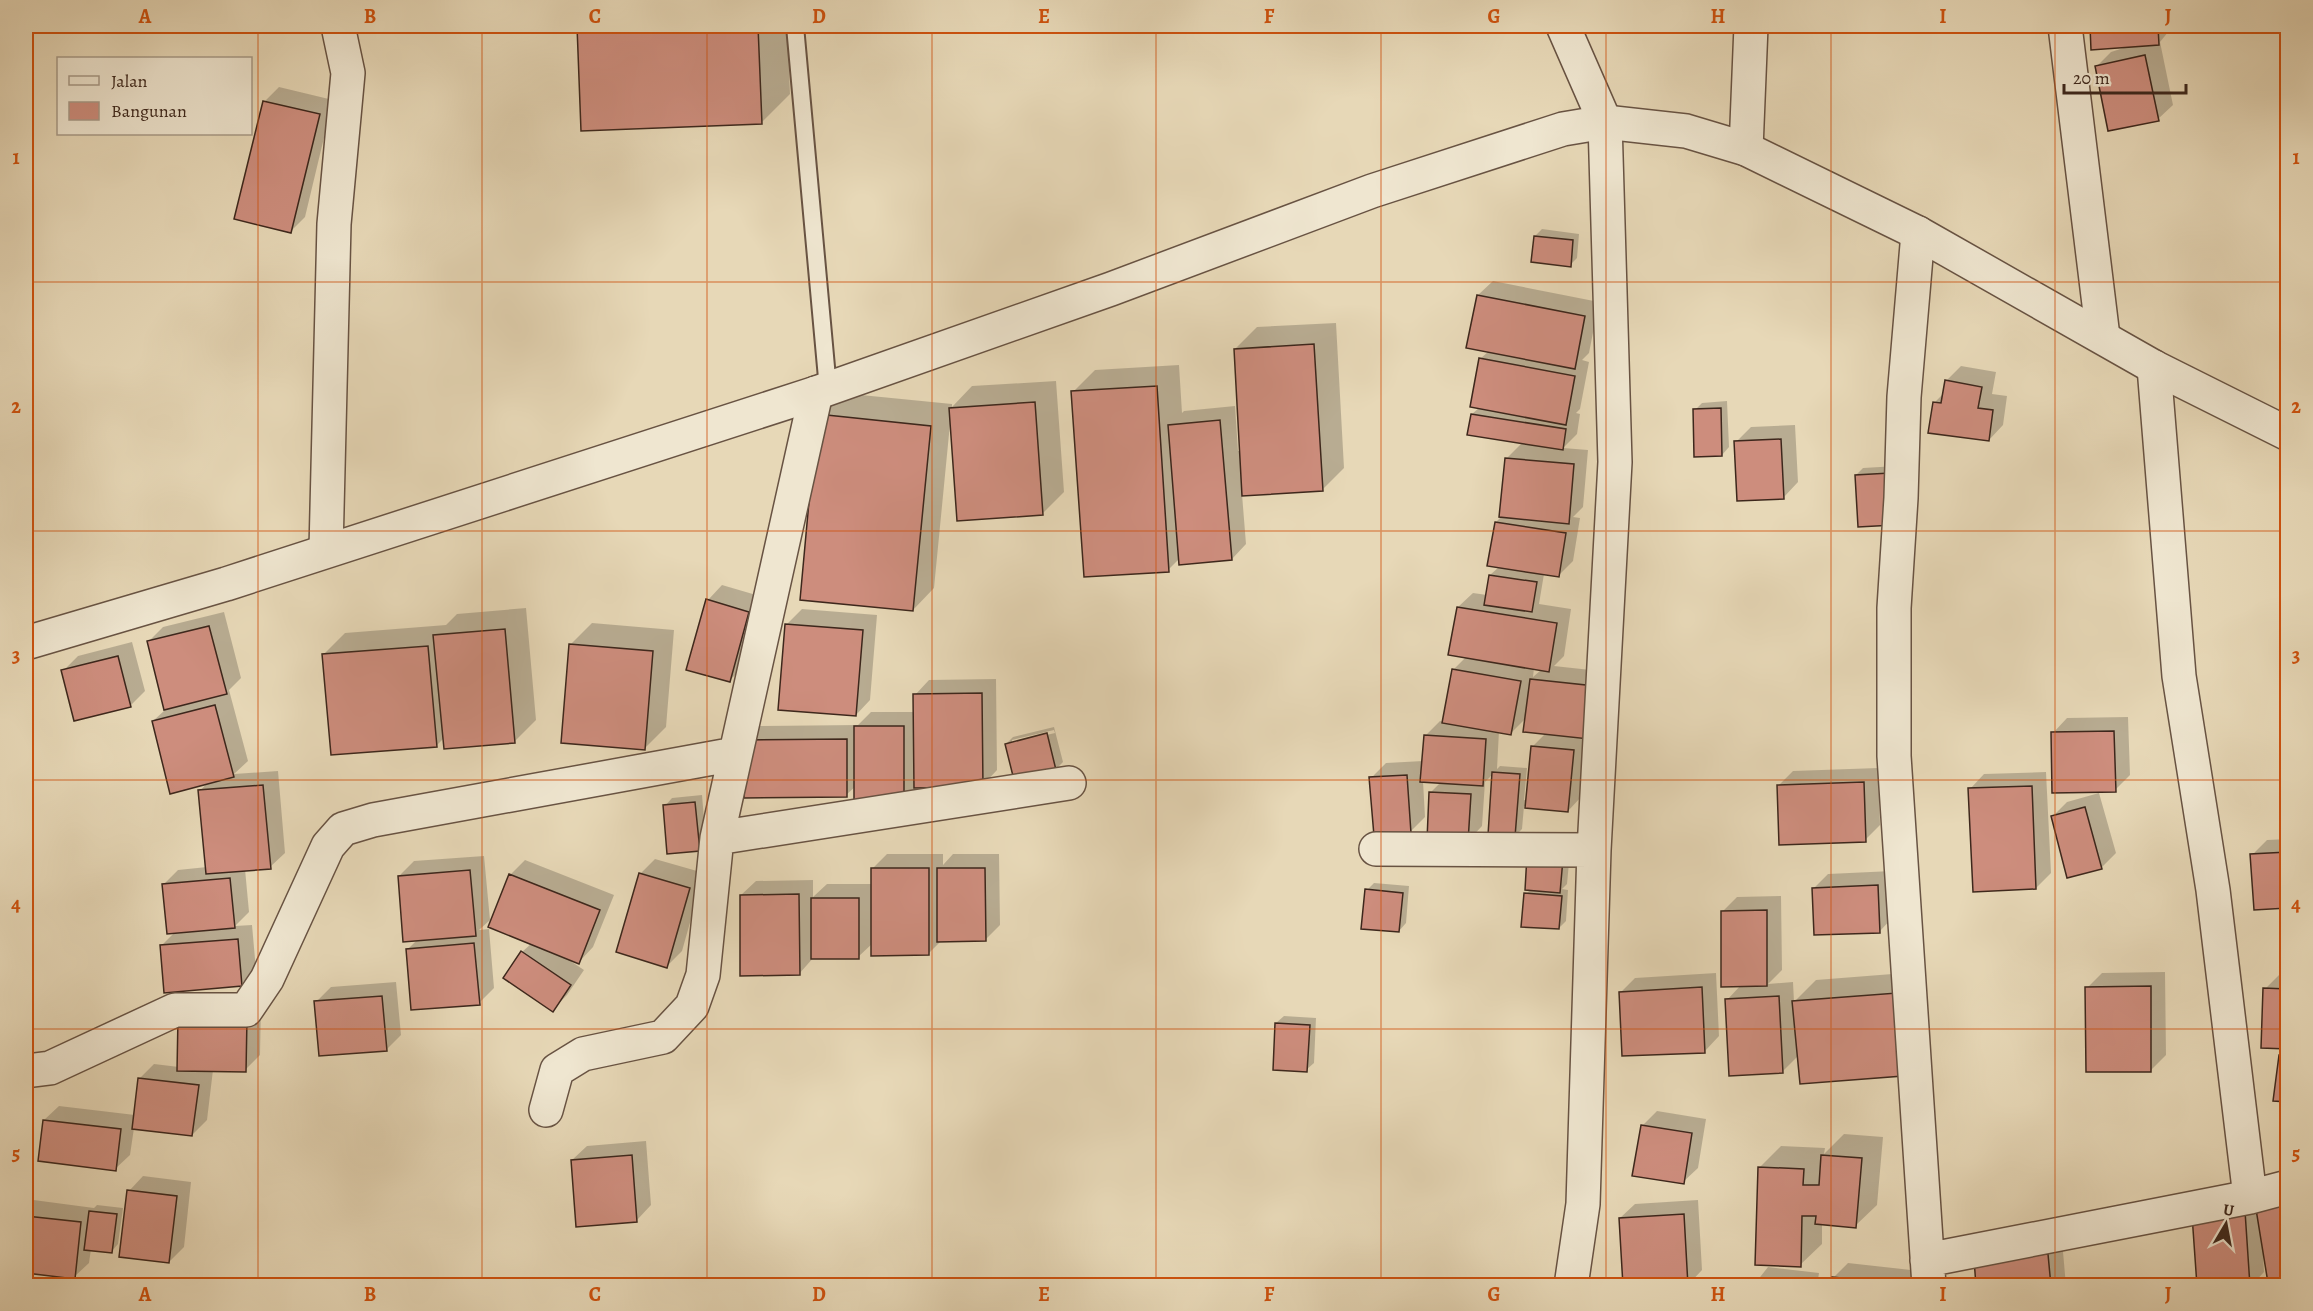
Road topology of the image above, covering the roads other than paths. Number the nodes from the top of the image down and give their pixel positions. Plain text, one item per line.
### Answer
1 (338, 26) edge
2 (795, 26) edge
3 (1563, 26) edge
4 (1751, 26) edge
5 (2066, 26) edge
6 (1605, 122) junction
7 (1746, 149) junction
8 (1918, 233) junction
9 (2103, 337) junction
10 (2154, 367) junction
11 (822, 391) junction
12 (2288, 434) edge
13 (326, 550) junction
14 (26, 643) edge
15 (735, 754) junction
16 (1069, 783) dead end
17 (717, 838) junction
18 (1376, 849) dead end
19 (1594, 850) junction
20 (26, 1071) edge
21 (546, 1110) dead end
22 (2288, 1187) edge
23 (2250, 1197) junction
24 (1928, 1273) edge
25 (1571, 1286) edge

1 - 13 street
2 - 11 lane
3 - 6 street
4 - 7 street
5 - 9 street
6 - 7 street
6 - 11 street
6 - 19 street
7 - 8 street
8 - 9 street
8 - 24 street
9 - 10 street
10 - 12 street
10 - 23 street
11 - 13 street
11 - 15 street
13 - 14 street
15 - 17 street
15 - 20 street
16 - 17 street
17 - 21 street
18 - 19 street
19 - 25 street
22 - 23 street
23 - 24 street

